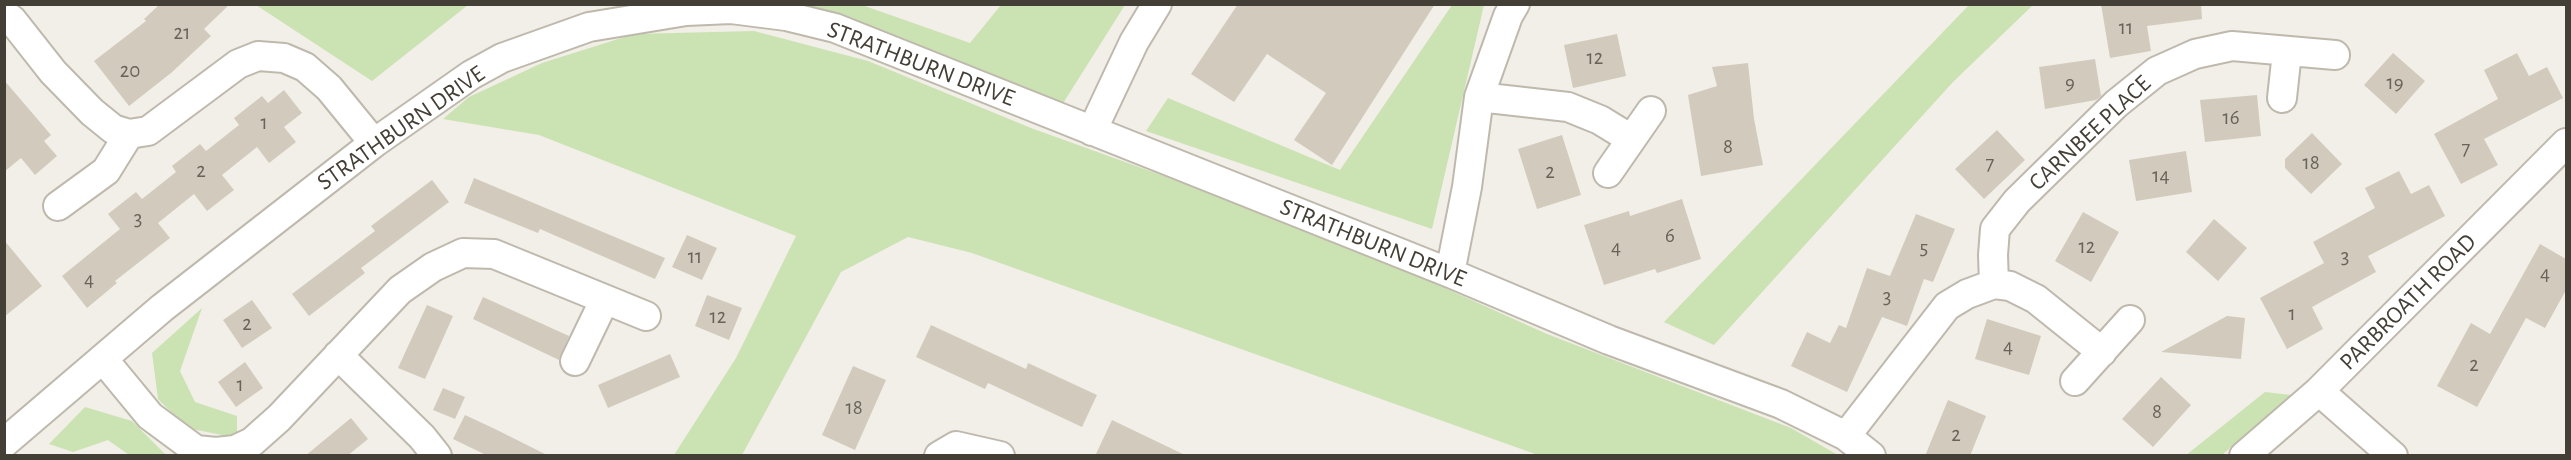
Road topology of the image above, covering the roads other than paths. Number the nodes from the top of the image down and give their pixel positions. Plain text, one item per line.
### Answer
1 (1157, 4) edge
2 (1515, 4) edge
3 (630, 11) edge
4 (4, 14) edge
5 (2287, 52) junction
6 (2335, 56) dead end
7 (1479, 97) junction
8 (2282, 98) dead end
9 (1651, 111) dead end
10 (1092, 131) junction
11 (129, 134) junction
12 (1631, 139) junction
13 (374, 143) junction
14 (2566, 143) edge
15 (1608, 173) dead end
16 (58, 206) dead end
17 (1450, 273) junction
18 (1994, 284) junction
19 (604, 301) junction
20 (646, 316) dead end
21 (2130, 320) dead end
22 (2102, 352) junction
23 (338, 355) junction
24 (103, 359) junction
25 (575, 361) dead end
26 (2075, 381) dead end
27 (2319, 391) junction
28 (1846, 436) junction
29 (4, 443) edge
30 (236, 453) edge
31 (437, 456) edge
32 (939, 456) edge
33 (1000, 456) edge
34 (1871, 456) edge
35 (2244, 456) edge
36 (2393, 456) edge

1 - 10 street
2 - 7 street
3 - 10 street, STRATHBURN DRIVE
3 - 13 street, STRATHBURN DRIVE
4 - 11 street
5 - 6 street, CARNBEE PLACE
5 - 8 street
5 - 18 street, CARNBEE PLACE
7 - 12 street
7 - 17 street
9 - 12 street
10 - 17 street, STRATHBURN DRIVE
11 - 13 street
11 - 16 street
12 - 15 street
13 - 24 street, STRATHBURN DRIVE
14 - 27 street, PARBROATH ROAD
17 - 28 street, STRATHBURN DRIVE
18 - 22 street
18 - 28 street
19 - 20 street
19 - 23 street
19 - 25 street
21 - 22 street
22 - 26 street
23 - 30 street
23 - 31 street
24 - 29 street, STRATHBURN DRIVE
24 - 30 street
27 - 35 street, PARBROATH ROAD
27 - 36 street
28 - 34 street, STRATHBURN DRIVE
32 - 33 street

